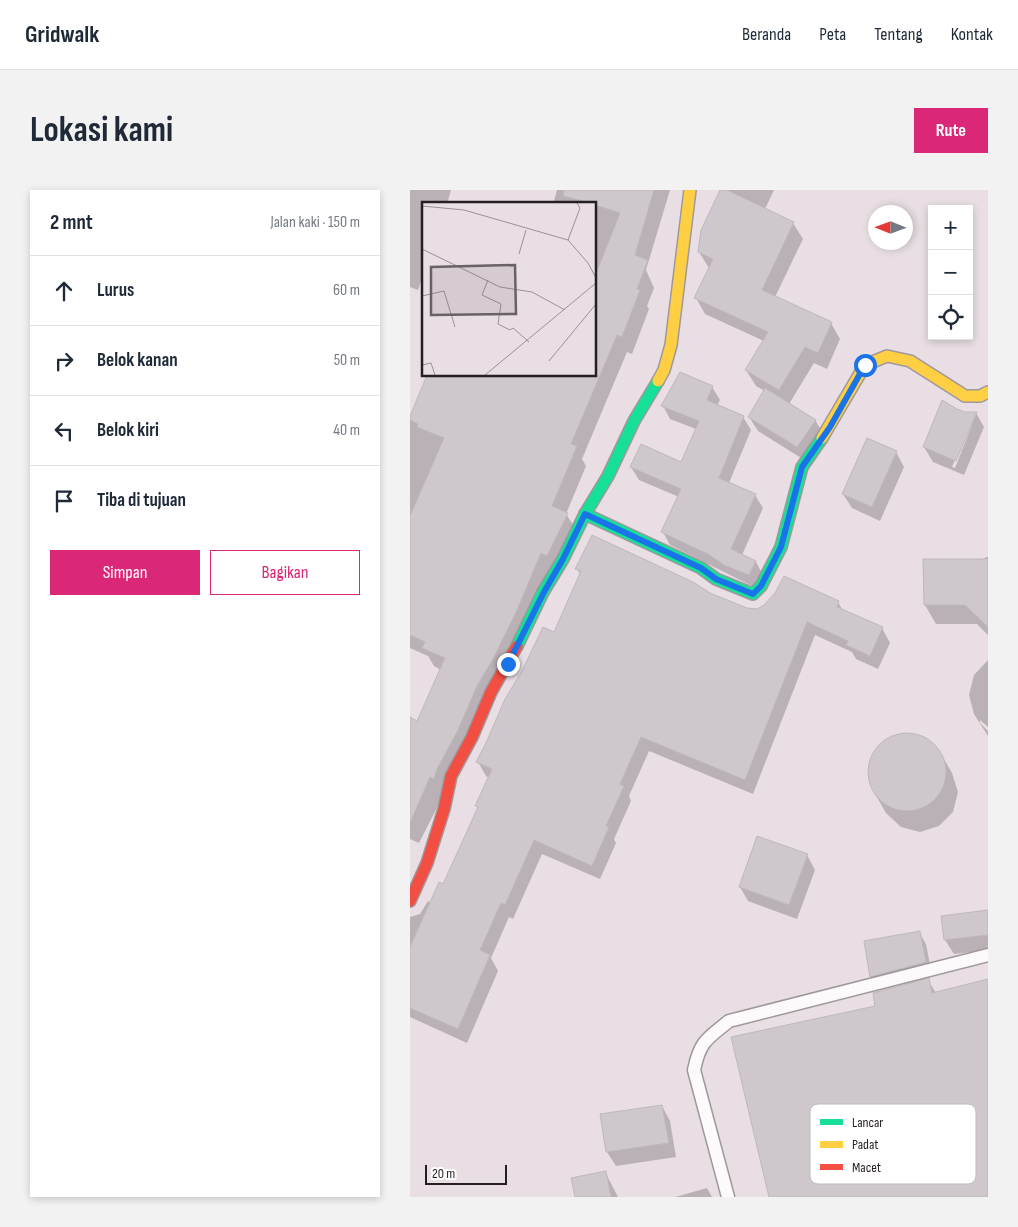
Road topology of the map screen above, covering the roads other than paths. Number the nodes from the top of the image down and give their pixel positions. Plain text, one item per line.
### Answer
1 (690, 190) edge
2 (988, 392) edge
3 (585, 514) junction
4 (410, 901) edge
5 (988, 956) edge
6 (728, 1197) edge

1 - 3 street
2 - 3 street
3 - 4 street
5 - 6 lane

